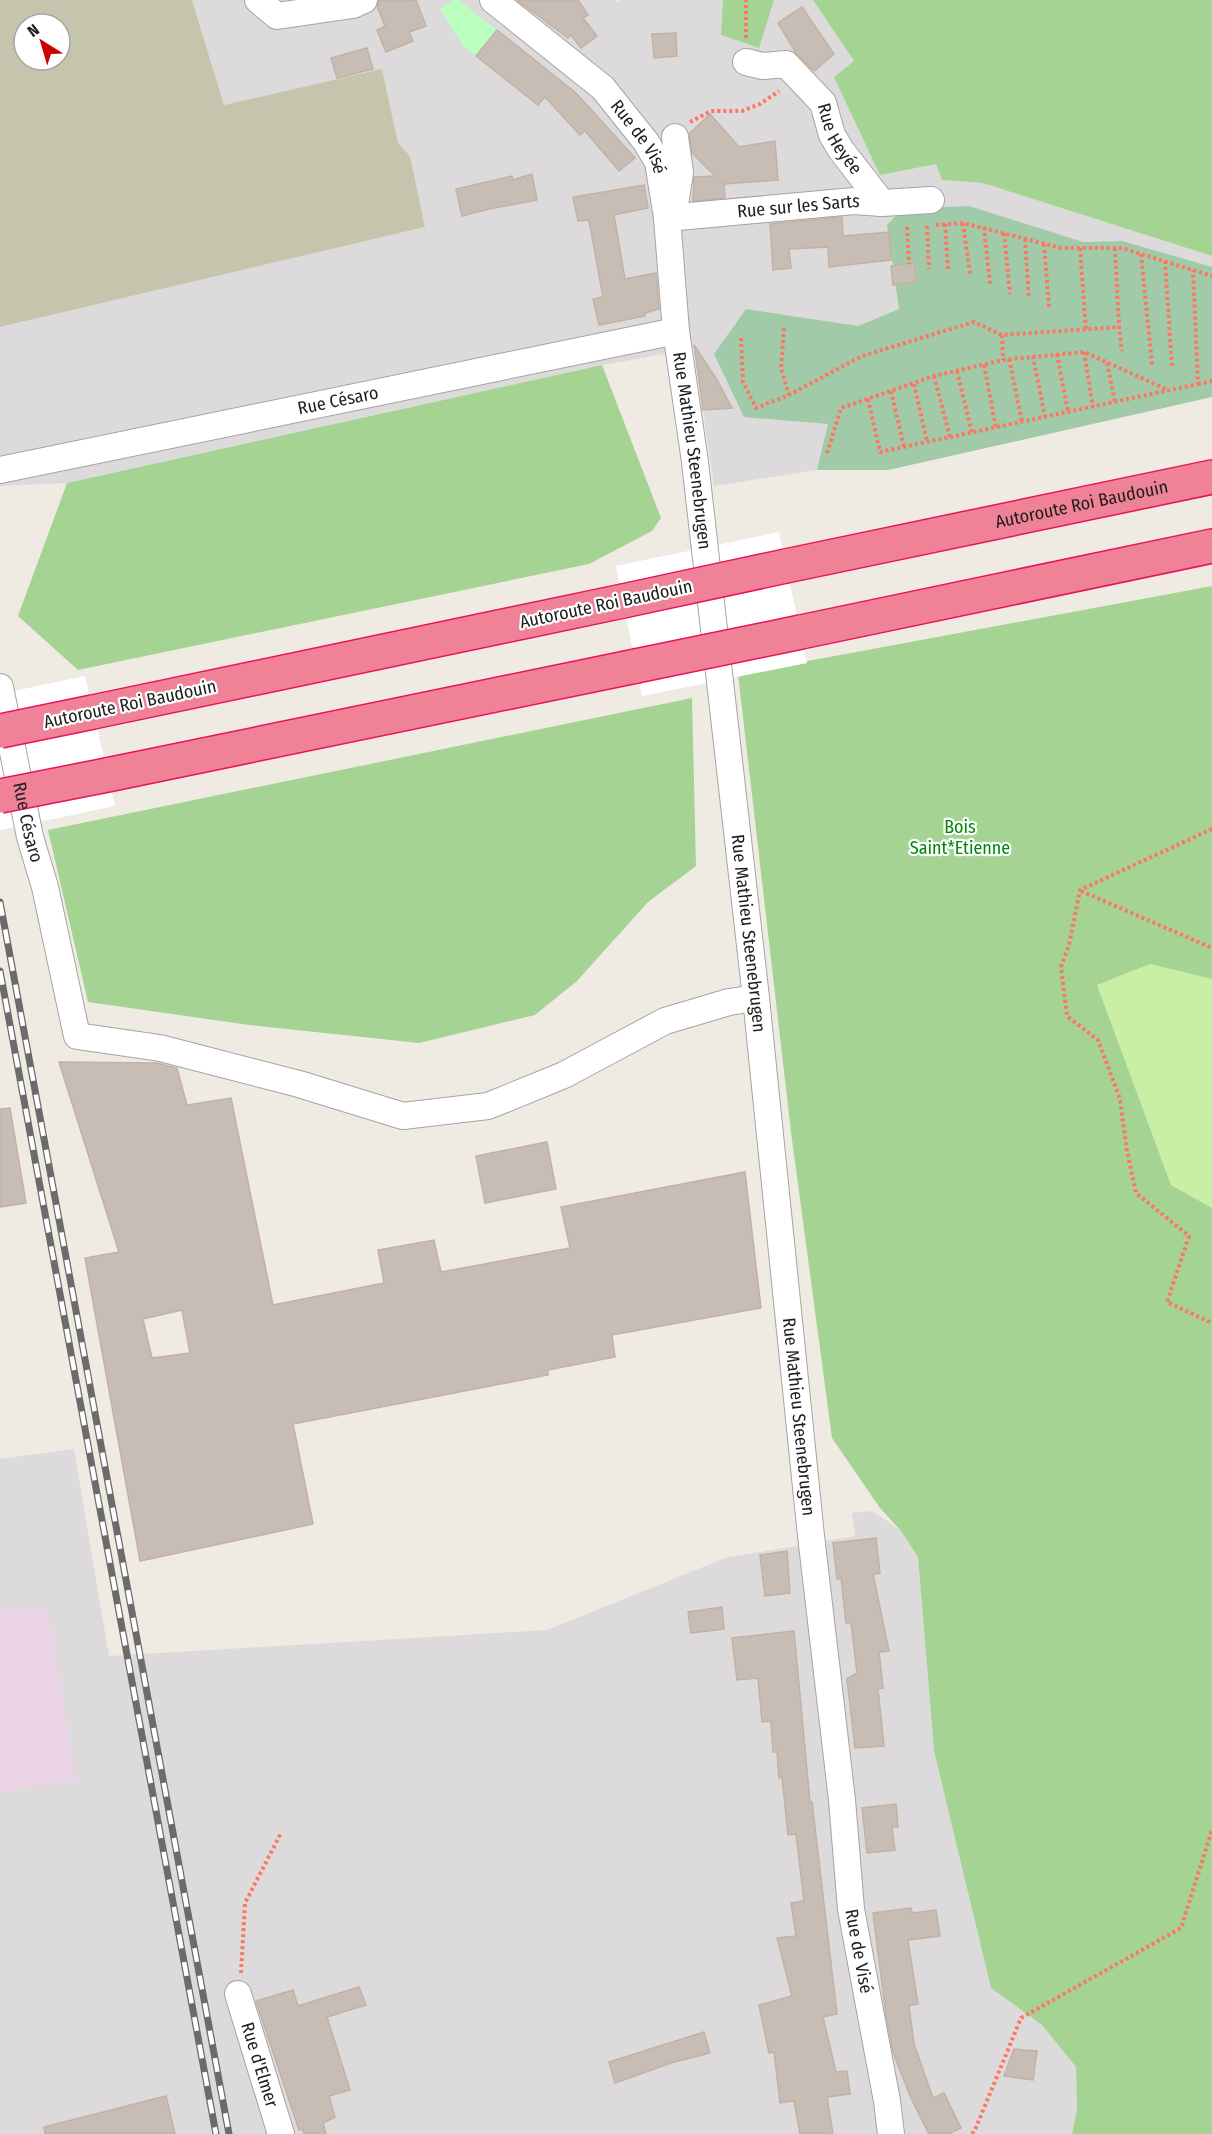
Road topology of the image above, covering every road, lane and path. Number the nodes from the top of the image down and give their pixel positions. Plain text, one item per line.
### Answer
1 (258, 0) edge
2 (364, 0) edge
3 (493, 0) edge
4 (747, 0) edge
5 (746, 62) joint
6 (796, 75) junction
7 (675, 137) joint
8 (931, 200) dead end
9 (882, 203) junction
10 (670, 217) junction
11 (963, 223) junction
12 (945, 224) junction
13 (927, 226) junction
14 (907, 227) junction
15 (984, 227) junction
16 (1004, 233) junction
17 (1025, 239) junction
18 (1044, 244) junction
19 (1080, 248) junction
20 (1115, 248) junction
21 (1141, 254) junction
22 (1165, 261) junction
23 (909, 264) dead end
24 (928, 269) dead end
25 (948, 270) dead end
26 (1194, 270) junction
27 (969, 274) dead end
28 (1212, 276) edge
29 (990, 284) dead end
30 (1010, 294) dead end
31 (1029, 299) dead end
32 (1049, 307) dead end
33 (1119, 327) junction
34 (784, 328) dead end
35 (1086, 330) junction
36 (676, 331) junction
37 (1002, 335) junction
38 (741, 338) dead end
39 (1122, 351) dead end
40 (1084, 352) junction
41 (1057, 354) junction
42 (1033, 356) junction
43 (1009, 359) junction
44 (1003, 360) junction
45 (1107, 363) junction
46 (1152, 364) dead end
47 (984, 365) junction
48 (1172, 368) dead end
49 (957, 371) junction
50 (934, 376) junction
51 (1212, 381) edge
52 (914, 384) junction
53 (1198, 384) junction
54 (1169, 390) junction
55 (891, 391) junction
56 (789, 394) junction
57 (868, 399) junction
58 (1115, 402) junction
59 (1093, 407) junction
60 (1068, 412) junction
61 (1045, 417) junction
62 (1022, 422) junction
63 (996, 428) junction
64 (972, 433) junction
65 (950, 437) junction
66 (927, 442) junction
67 (904, 447) junction
68 (827, 453) dead end
69 (0, 470) edge
70 (1212, 477) edge
71 (1212, 546) edge
72 (0, 687) edge
73 (0, 731) edge
74 (0, 796) edge
75 (1212, 828) edge
76 (1080, 890) junction
77 (1212, 948) edge
78 (756, 998) junction
79 (1212, 1323) edge
80 (836, 1766) joint
81 (1212, 1830) edge
82 (281, 1833) dead end
83 (238, 1994) joint
84 (887, 2101) junction
85 (281, 2134) edge
86 (891, 2134) edge
87 (908, 2134) edge
88 (972, 2134) edge

1 - 2 street
3 - 10 street, Rue de Visé
4 - 5 path
5 - 6 street, Rue Heyée
6 - 7 path
6 - 9 street, Rue Heyée
7 - 10 street
8 - 9 street, Rue sur les Sarts
9 - 10 street, Rue sur les Sarts
9 - 14 path
10 - 36 street, Rue de Visé
11 - 12 path
11 - 15 path
11 - 27 path
12 - 13 path
12 - 25 path
13 - 14 path
13 - 24 path
14 - 23 path
15 - 16 path
15 - 29 path
16 - 17 path
16 - 30 path
17 - 18 path
17 - 31 path
18 - 19 path
18 - 32 path
19 - 20 path
19 - 35 path
20 - 21 path
20 - 33 path
21 - 22 path
21 - 46 path
22 - 26 path
22 - 48 path
26 - 28 path
26 - 53 path
33 - 35 path
33 - 39 path
34 - 56 path
35 - 37 path
36 - 69 street, Rue Césaro
36 - 78 street, Rue Mathieu Steenebrugen
37 - 44 path
37 - 56 path
38 - 56 path
40 - 41 path
40 - 45 path
40 - 59 path
41 - 42 path
41 - 60 path
42 - 43 path
42 - 61 path
43 - 44 path
43 - 62 path
44 - 47 path
45 - 54 path
45 - 58 path
47 - 49 path
47 - 63 path
49 - 50 path
49 - 64 path
50 - 52 path
50 - 65 path
51 - 53 path
52 - 55 path
52 - 66 path
53 - 54 path
54 - 58 path
55 - 57 path
55 - 67 path
57 - 67 path
57 - 68 path
58 - 59 path
59 - 60 path
60 - 61 path
61 - 62 path
62 - 63 path
63 - 64 path
64 - 65 path
65 - 66 path
66 - 67 path
70 - 73 highway, Autoroute Roi Baudouin, bridge
71 - 74 highway, bridge
72 - 78 street, Rue Césaro
75 - 76 path
76 - 77 path
76 - 79 path
78 - 80 street, Rue Mathieu Steenebrugen
80 - 84 street, Rue de Visé
81 - 88 path
82 - 83 path
83 - 85 street, Rue d'Elmer
84 - 86 street, Rue de Visé
84 - 87 street

